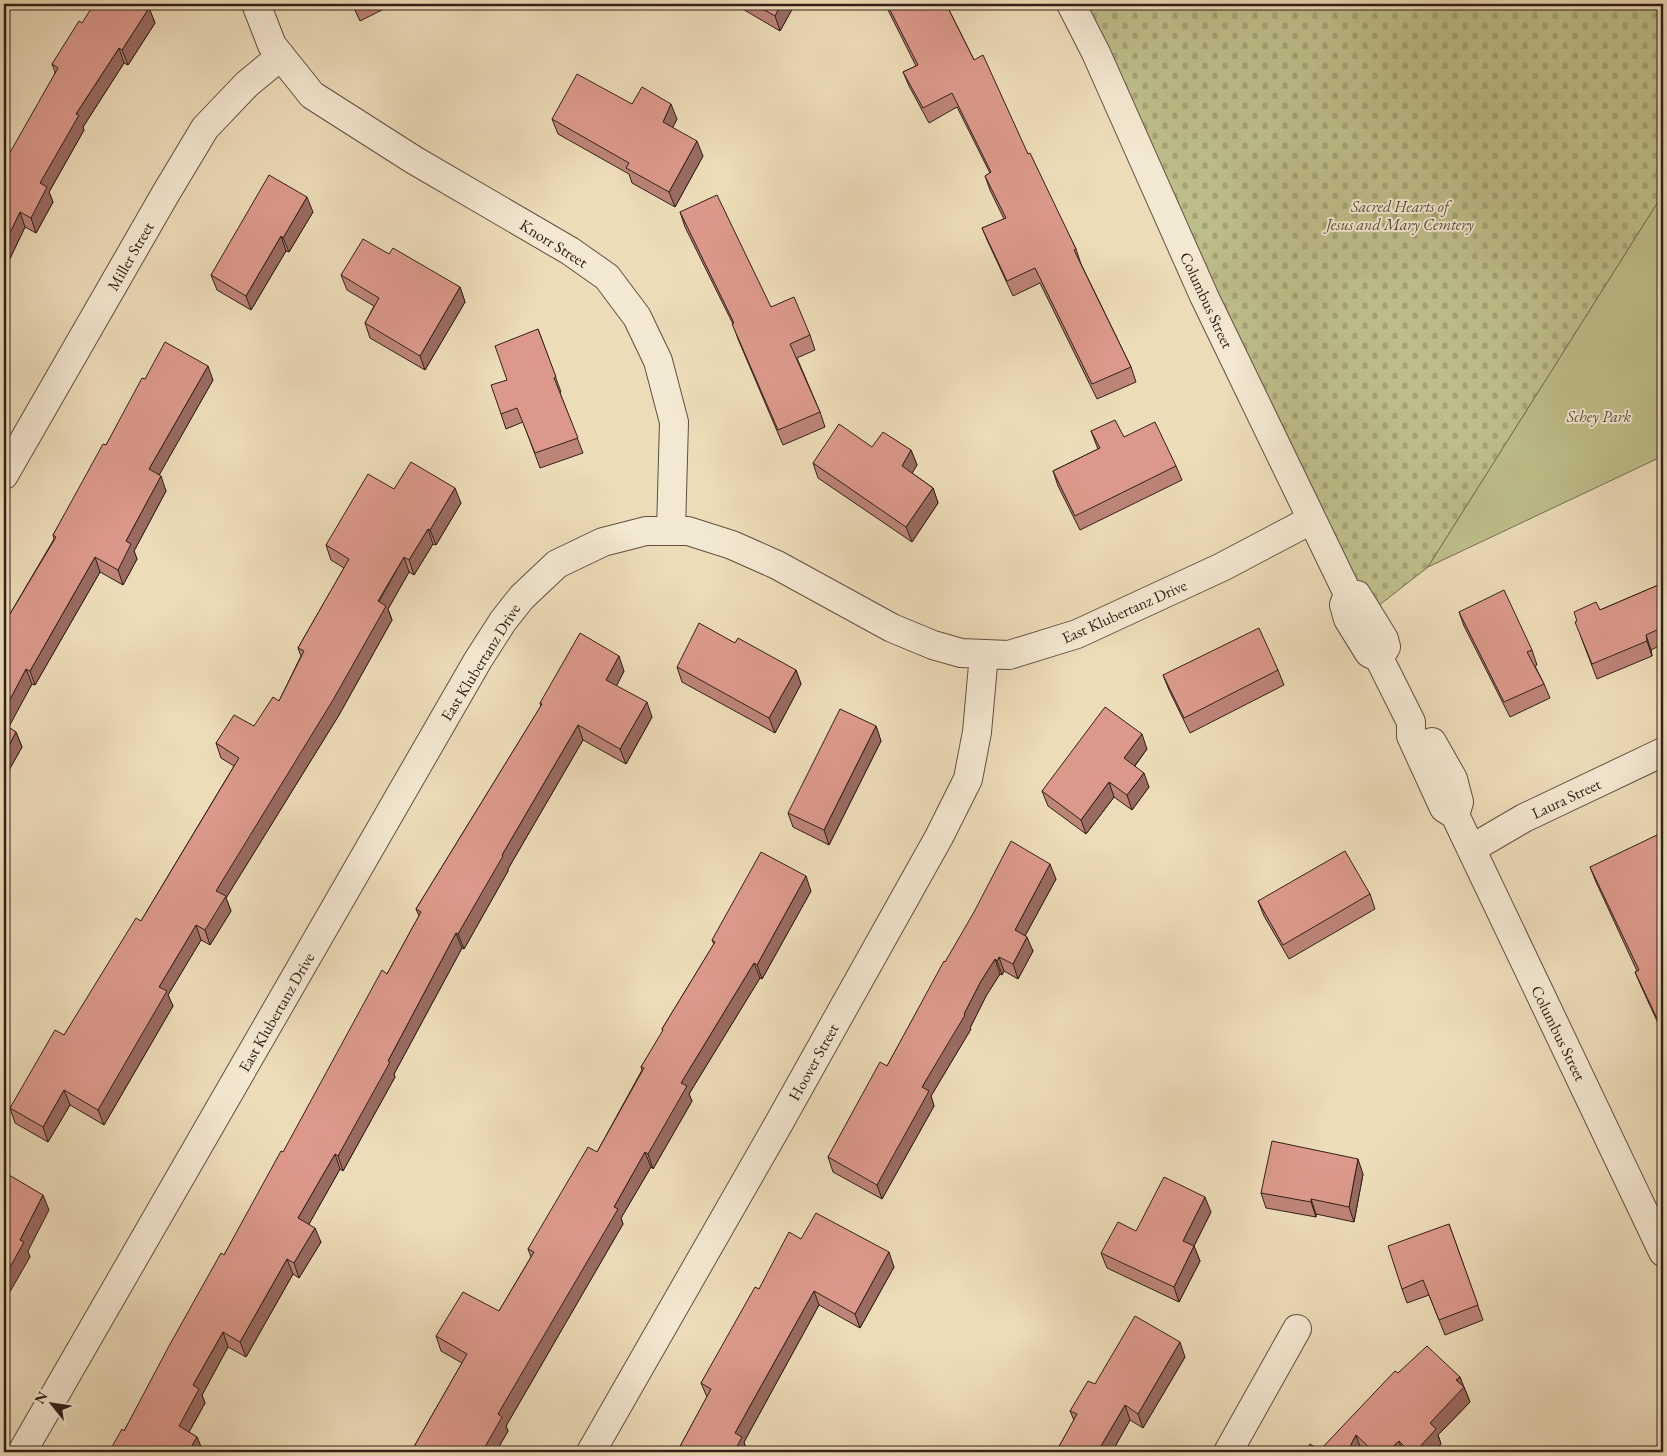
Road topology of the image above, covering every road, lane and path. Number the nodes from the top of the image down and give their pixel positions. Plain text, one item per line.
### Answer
1 (256, 4) edge
2 (1071, 4) edge
3 (280, 56) junction
4 (4, 475) edge
5 (1311, 520) junction
6 (671, 531) junction
7 (984, 654) junction
8 (1663, 752) edge
9 (1471, 849) junction
10 (1663, 1252) edge
11 (1297, 1329) dead end
12 (22, 1452) edge
13 (591, 1452) edge
14 (1228, 1452) edge

1 - 3 street, Knorr Street
2 - 5 street, Columbus Street
3 - 4 street, Miller Street
3 - 6 street, Knorr Street
5 - 7 street, East Klubertanz Drive
5 - 9 street, Columbus Street
6 - 7 street, East Klubertanz Drive
6 - 12 street, East Klubertanz Drive
7 - 13 street, Hoover Street
8 - 9 street, Laura Street
9 - 10 street, Columbus Street
11 - 14 street

